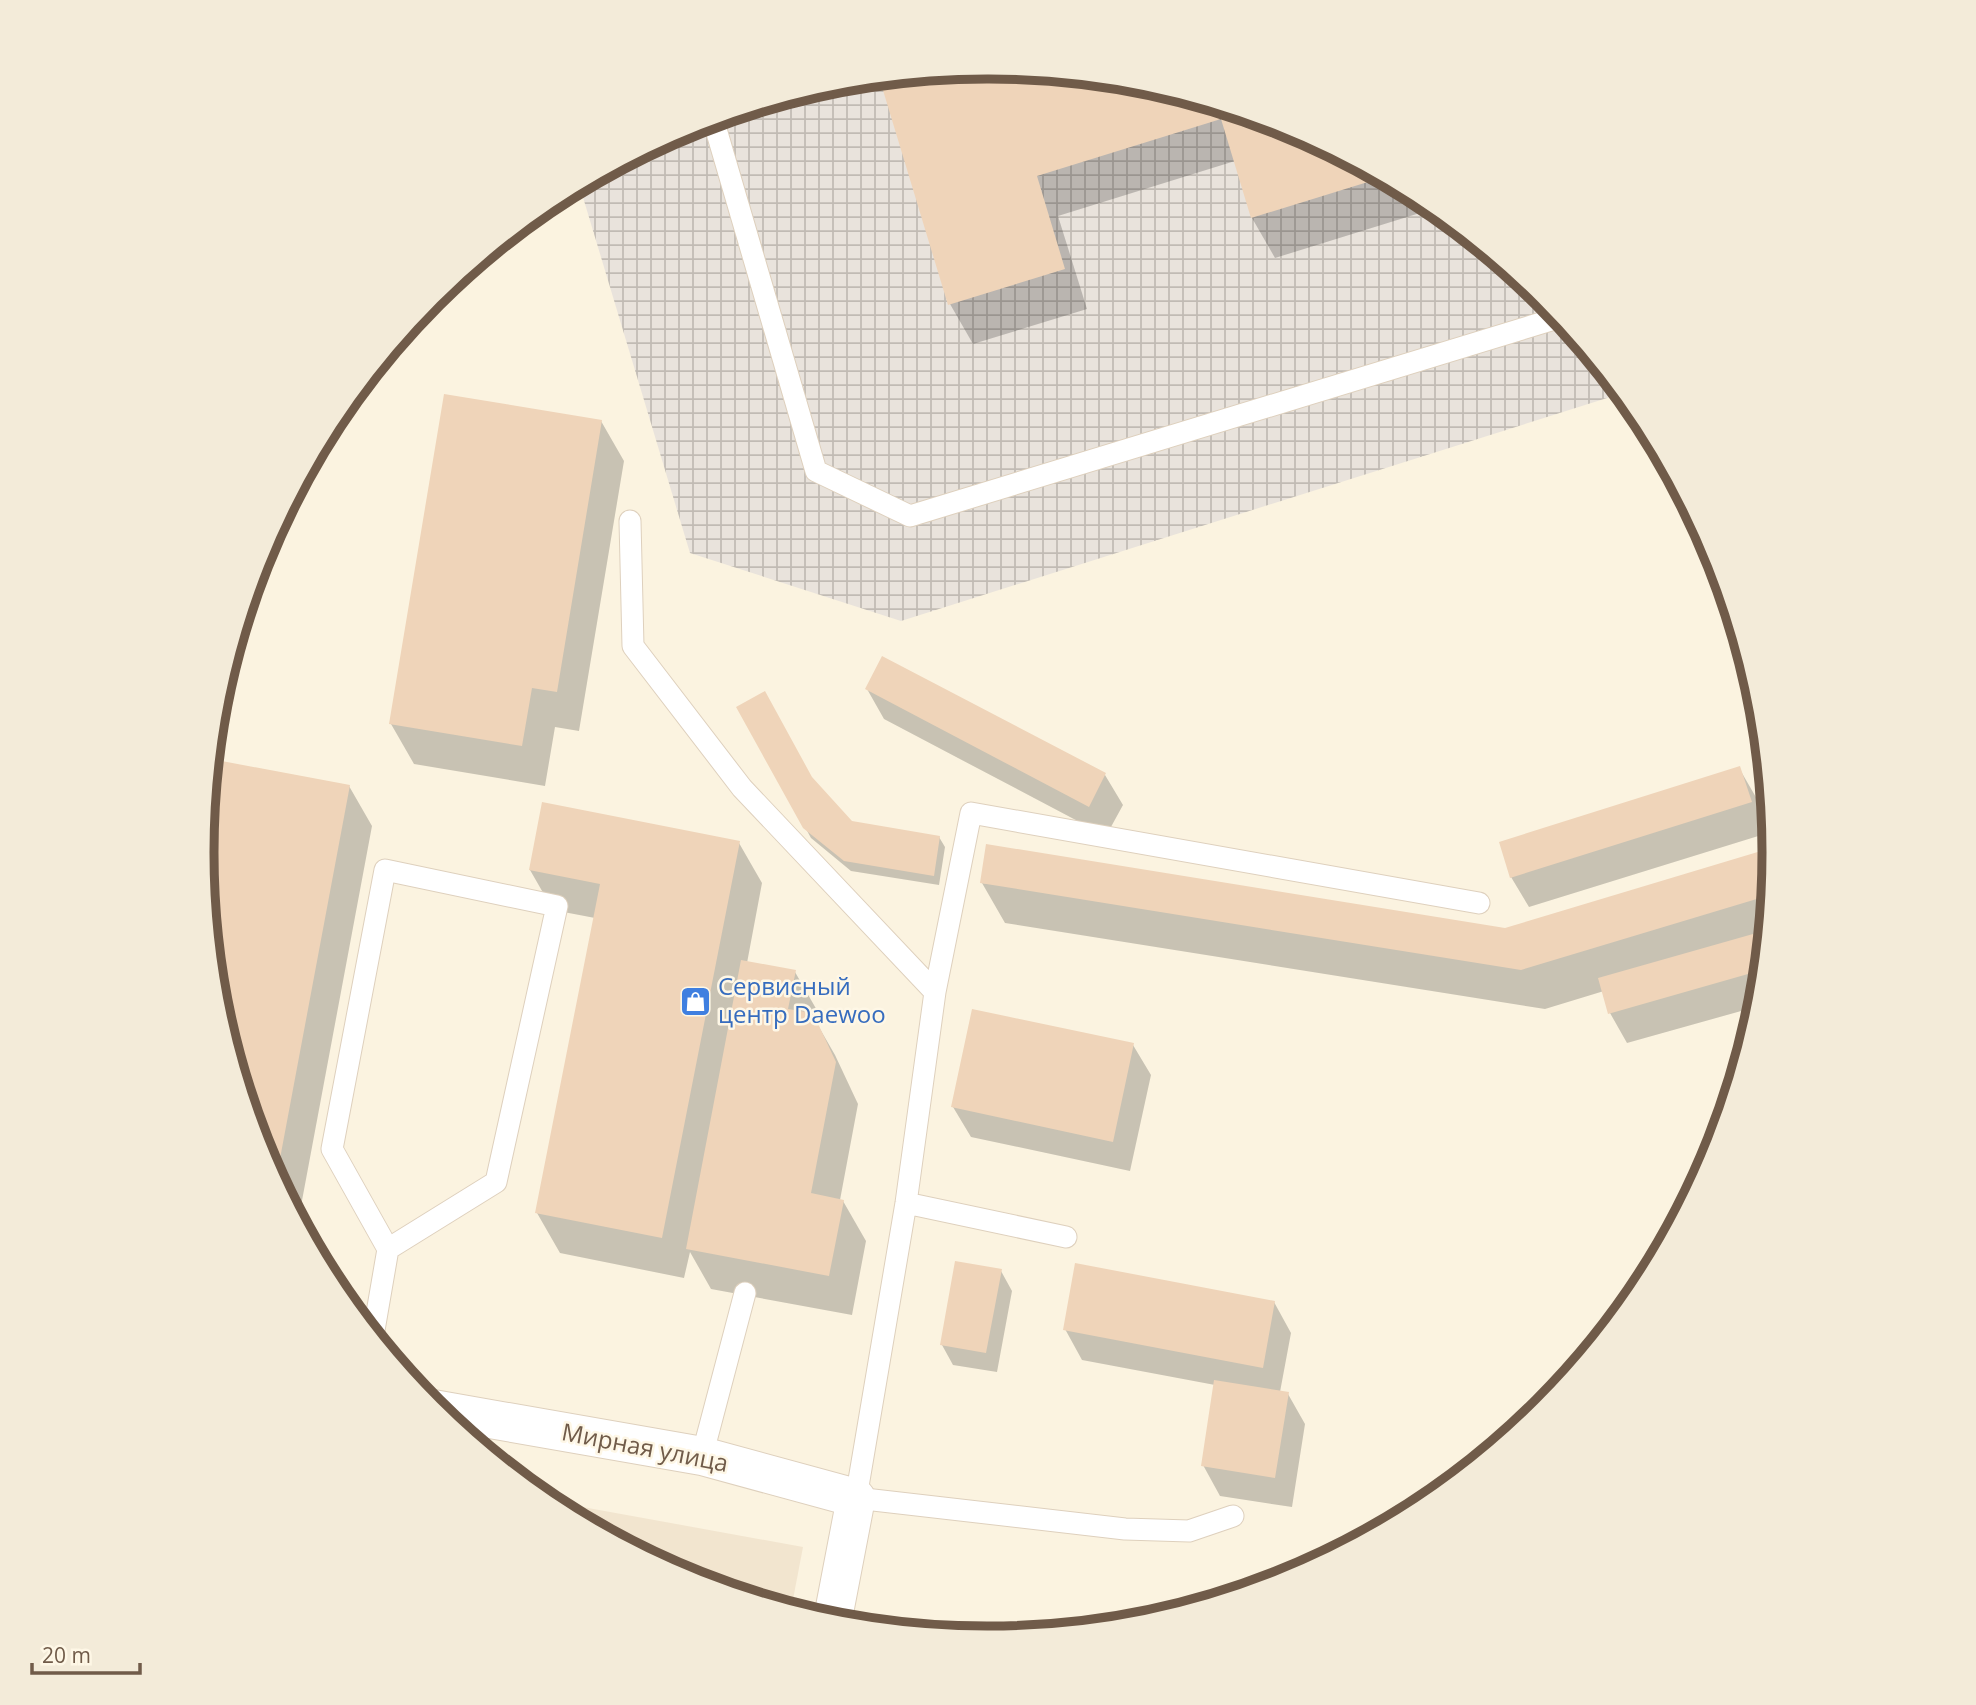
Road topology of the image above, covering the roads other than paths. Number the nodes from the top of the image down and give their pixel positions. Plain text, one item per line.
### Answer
1 (716, 129) edge
2 (1545, 316) edge
3 (630, 521) dead end
4 (1479, 903) dead end
5 (935, 992) junction
6 (906, 1203) junction
7 (1066, 1237) dead end
8 (388, 1249) junction
9 (745, 1293) dead end
10 (375, 1325) edge
11 (455, 1413) edge
12 (702, 1456) junction
13 (856, 1498) junction
14 (1233, 1516) dead end
15 (834, 1610) edge

1 - 2 lane
3 - 5 lane
4 - 5 lane
5 - 6 lane
6 - 7 lane
6 - 13 lane
8 - 8 lane
8 - 10 lane
9 - 12 lane
11 - 12 street, Мирная улица
12 - 13 street, Мирная улица
13 - 14 lane
13 - 15 street

